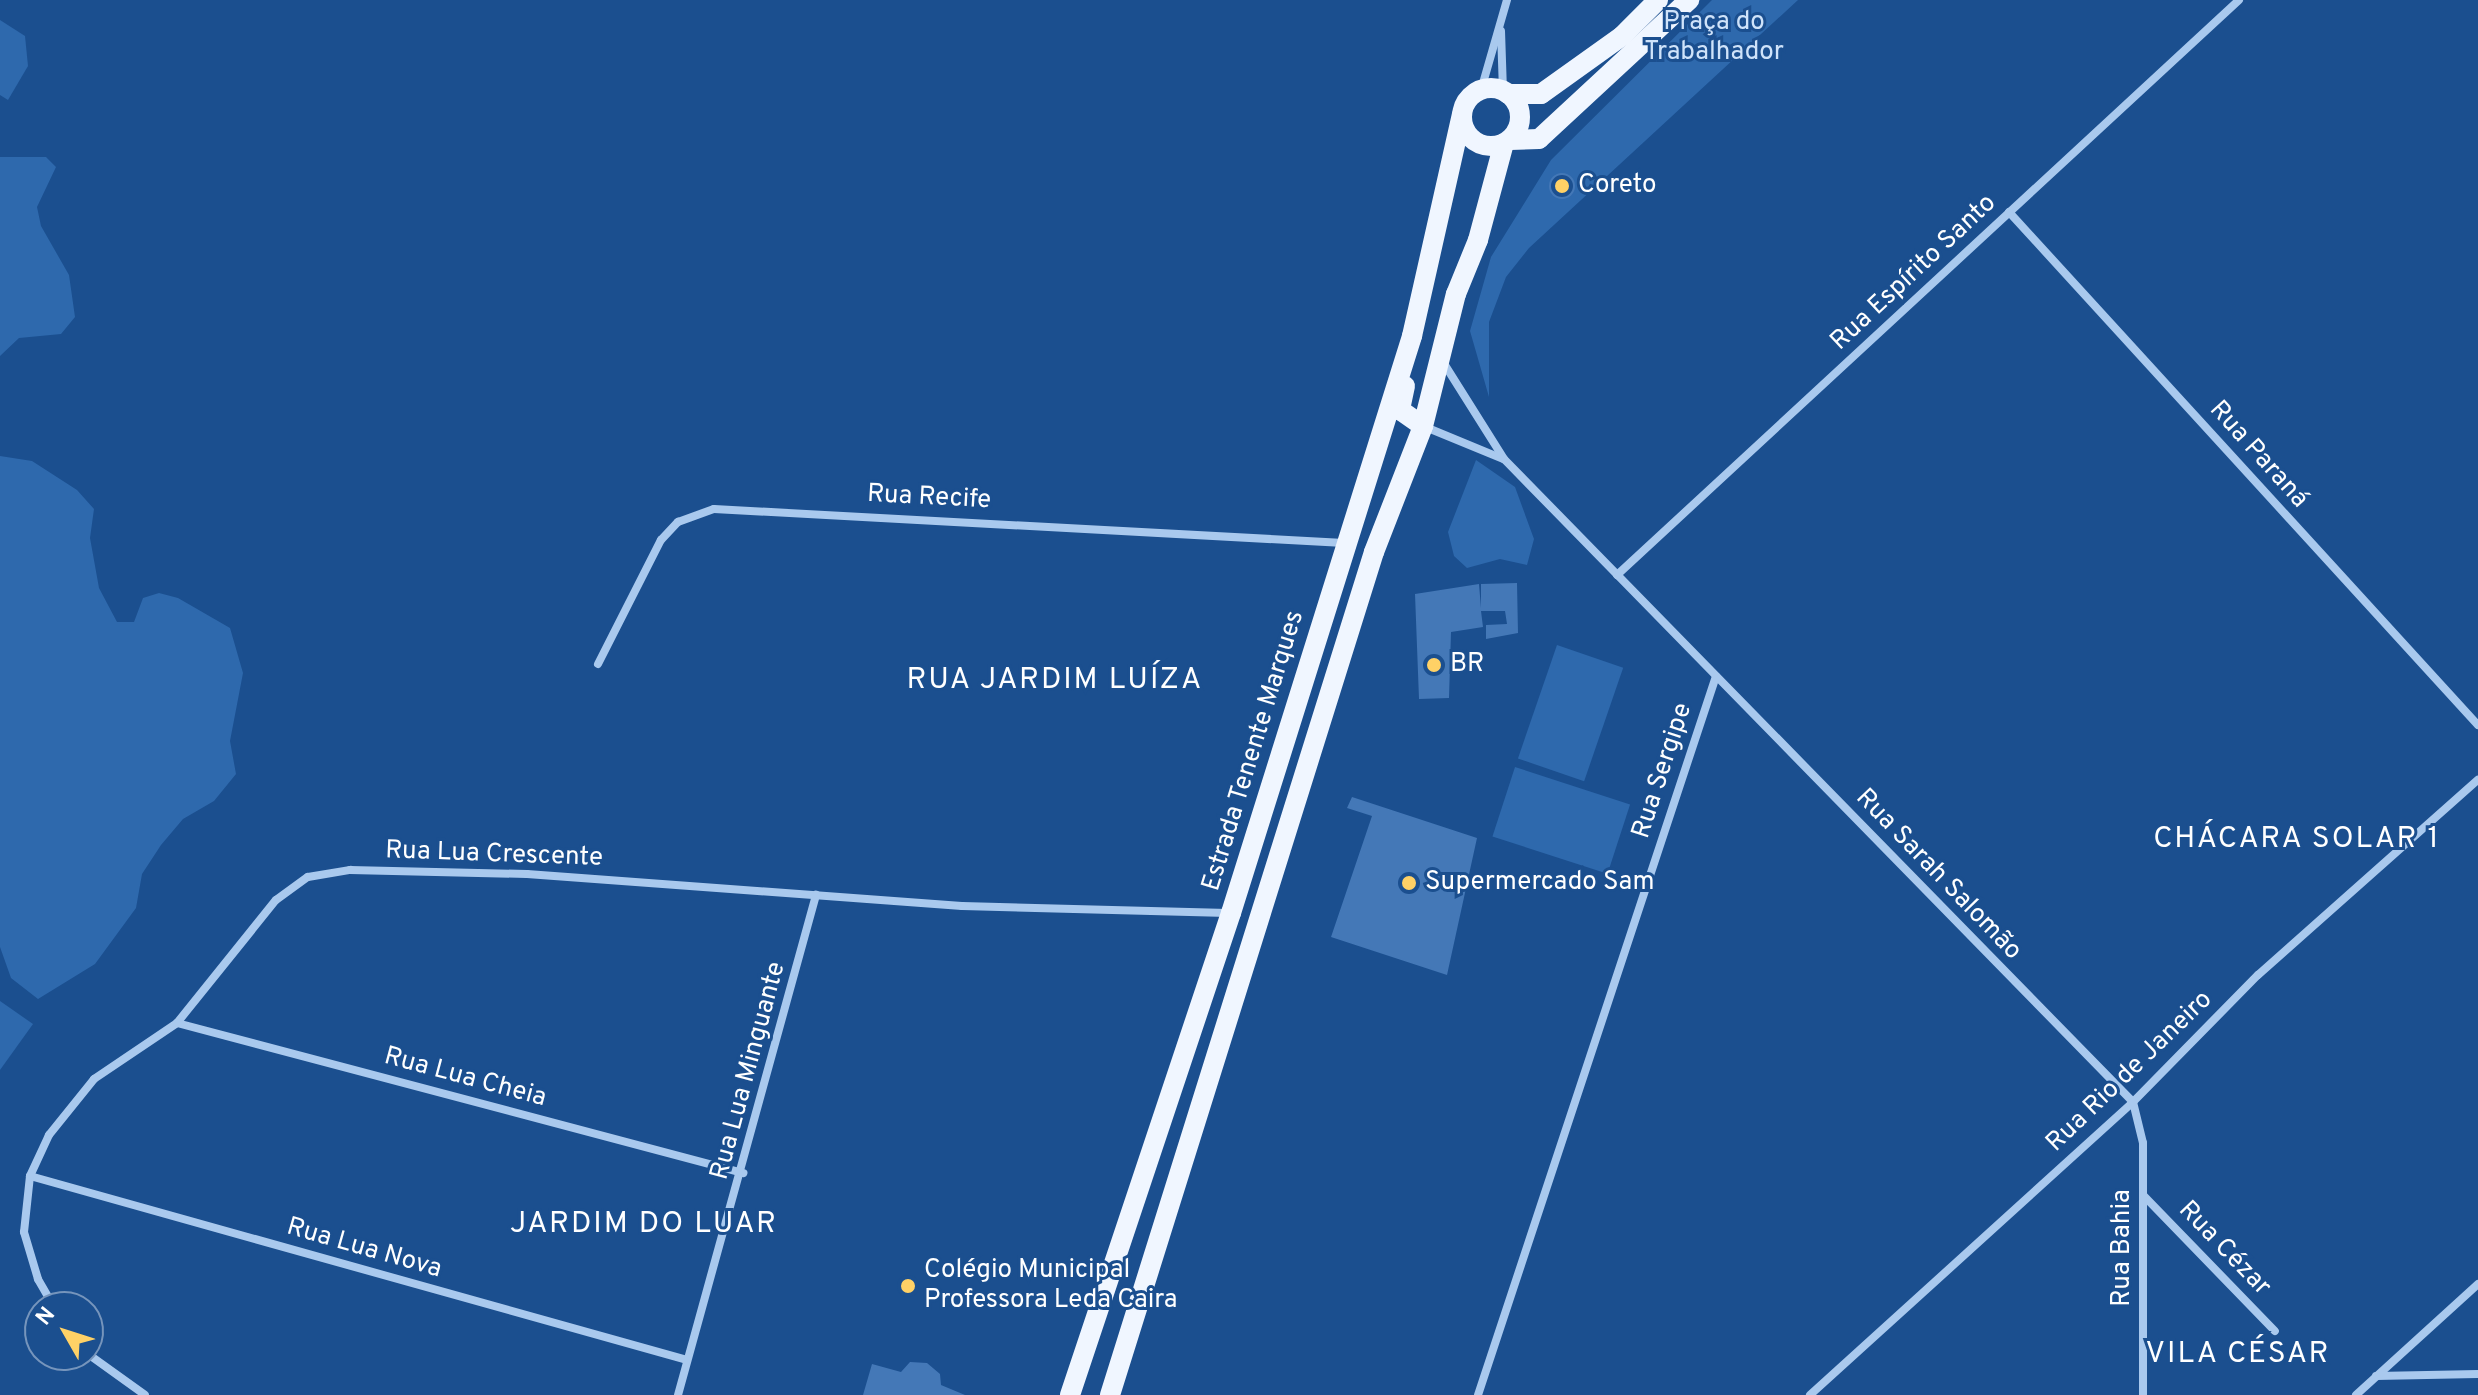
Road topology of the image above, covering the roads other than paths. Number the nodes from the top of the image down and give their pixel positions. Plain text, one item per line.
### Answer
1 (1507, 0) edge
2 (1658, 0) edge
3 (1689, 0) edge
4 (2239, 0) edge
5 (1500, 22) junction
6 (1481, 90) junction
7 (1506, 92) junction
8 (1462, 115) junction
9 (1507, 141) junction
10 (2009, 212) junction
11 (1412, 336) junction
12 (1443, 362) junction
13 (1423, 426) junction
14 (1504, 459) junction
15 (1344, 543) junction
16 (1617, 575) junction
17 (598, 664) dead end
18 (1716, 676) junction
19 (2478, 725) edge
20 (2478, 780) edge
21 (816, 895) junction
22 (1231, 913) junction
23 (177, 1023) junction
24 (2133, 1102) junction
25 (743, 1173) junction
26 (30, 1176) junction
27 (2143, 1195) junction
28 (2478, 1284) edge
29 (45, 1291) edge
30 (2275, 1331) dead end
31 (687, 1360) junction
32 (104, 1366) edge
33 (2478, 1374) edge
34 (2376, 1376) junction
35 (145, 1395) edge
36 (678, 1395) edge
37 (1070, 1395) edge
38 (1110, 1395) edge
39 (1478, 1395) edge
40 (1810, 1395) edge
41 (2143, 1395) edge
42 (2356, 1395) edge

1 - 5 street
2 - 7 main road
3 - 9 main road
4 - 10 street, Rua Espírito Santo
5 - 6 street
5 - 7 street
6 - 7 main road
6 - 8 main road
7 - 9 main road
8 - 9 main road
8 - 11 main road, Estrada Tenente Marques
9 - 12 main road
10 - 16 street, Rua Espírito Santo
10 - 19 street, Rua Paraná
11 - 13 main road
11 - 15 main road, Estrada Tenente Marques
12 - 13 main road
12 - 14 street, Rua Sergipe
13 - 14 street, Rua Sergipe
13 - 38 main road
14 - 16 street, Rua Sergipe
15 - 17 street, Rua Recife
15 - 22 main road, Estrada Tenente Marques
16 - 18 street, Rua Sergipe
18 - 24 street, Rua Sarah Salomão
18 - 39 street, Rua Sergipe
20 - 24 street, Rua Rio de Janeiro
21 - 22 street, Rua Lua Crescente
21 - 23 street, Rua Lua Crescente
21 - 25 street, Rua Lua Minguante
22 - 37 main road, Estrada Tenente Marques
23 - 25 street, Rua Lua Cheia
23 - 26 street, Rua Lua Crescente
24 - 27 street, Rua Bahia
24 - 40 street, Rua Rio de Janeiro
25 - 31 street, Rua Lua Minguante
26 - 29 street, Rua Lua Crescente
26 - 31 street, Rua Lua Nova
27 - 30 street, Rua Cézar
27 - 41 street, Rua Bahia
28 - 34 street
31 - 36 street, Rua Lua Minguante
32 - 35 street
33 - 34 street
34 - 42 street

